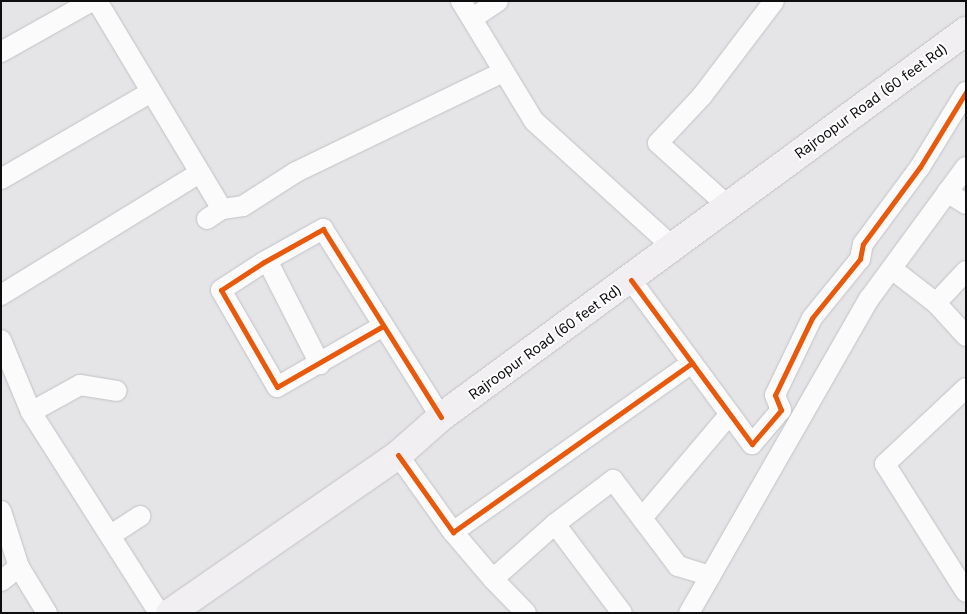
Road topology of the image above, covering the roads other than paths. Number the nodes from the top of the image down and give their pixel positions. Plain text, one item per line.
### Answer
1 (92, 1) edge
2 (97, 1) edge
3 (462, 1) edge
4 (498, 1) edge
5 (774, 1) edge
6 (69, 6) edge
7 (473, 18) junction
8 (966, 31) edge
9 (1, 52) edge
10 (503, 72) junction
11 (150, 92) junction
12 (966, 92) edge
13 (966, 167) edge
14 (199, 173) junction
15 (1, 179) edge
16 (947, 192) junction
17 (966, 204) edge
18 (728, 206) junction
19 (673, 247) junction
20 (264, 262) junction
21 (892, 269) junction
22 (966, 271) edge
23 (631, 280) junction
24 (1, 295) edge
25 (936, 302) junction
26 (383, 326) junction
27 (966, 336) edge
28 (1, 340) edge
29 (692, 363) junction
30 (320, 364) junction
31 (966, 388) edge
32 (117, 392) dead end
33 (31, 412) junction
34 (730, 414) junction
35 (441, 417) junction
36 (398, 455) junction
37 (1, 511) edge
38 (140, 516) dead end
39 (642, 518) junction
40 (555, 524) junction
41 (453, 532) junction
42 (111, 534) junction
43 (20, 568) junction
44 (710, 576) junction
45 (493, 579) junction
46 (1, 581) edge
47 (966, 592) edge
48 (47, 613) edge
49 (159, 613) edge
50 (170, 613) edge
51 (526, 613) edge
52 (622, 613) edge
53 (689, 613) edge

1 - 6 street
2 - 11 street
3 - 7 street
4 - 7 street
5 - 18 street
6 - 9 street
7 - 10 street
8 - 18 main road, Rajroopur Road (60 feet Rd)
10 - 14 street
10 - 19 street
11 - 14 street
11 - 15 street
12 - 34 street
13 - 16 street
14 - 24 street
16 - 17 street
16 - 21 street
18 - 19 main road, Rajroopur Road (60 feet Rd)
19 - 23 main road, Rajroopur Road (60 feet Rd)
20 - 26 street
20 - 30 street
20 - 30 street
21 - 25 street
21 - 44 street
22 - 25 street
23 - 29 street
23 - 35 main road, Rajroopur Road (60 feet Rd)
25 - 27 street
26 - 30 street
26 - 35 street
28 - 33 street
29 - 34 street
29 - 41 street
31 - 47 street
32 - 33 street
33 - 42 street
34 - 39 street
35 - 36 main road, Rajroopur Road (60 feet Rd)
36 - 41 street
36 - 50 main road, Rajroopur Road (60 feet Rd)
37 - 43 street
38 - 42 street
39 - 40 street
39 - 44 street
40 - 45 street
40 - 52 street
41 - 45 street
42 - 49 street
43 - 46 street
43 - 48 street
44 - 53 street
45 - 51 street

